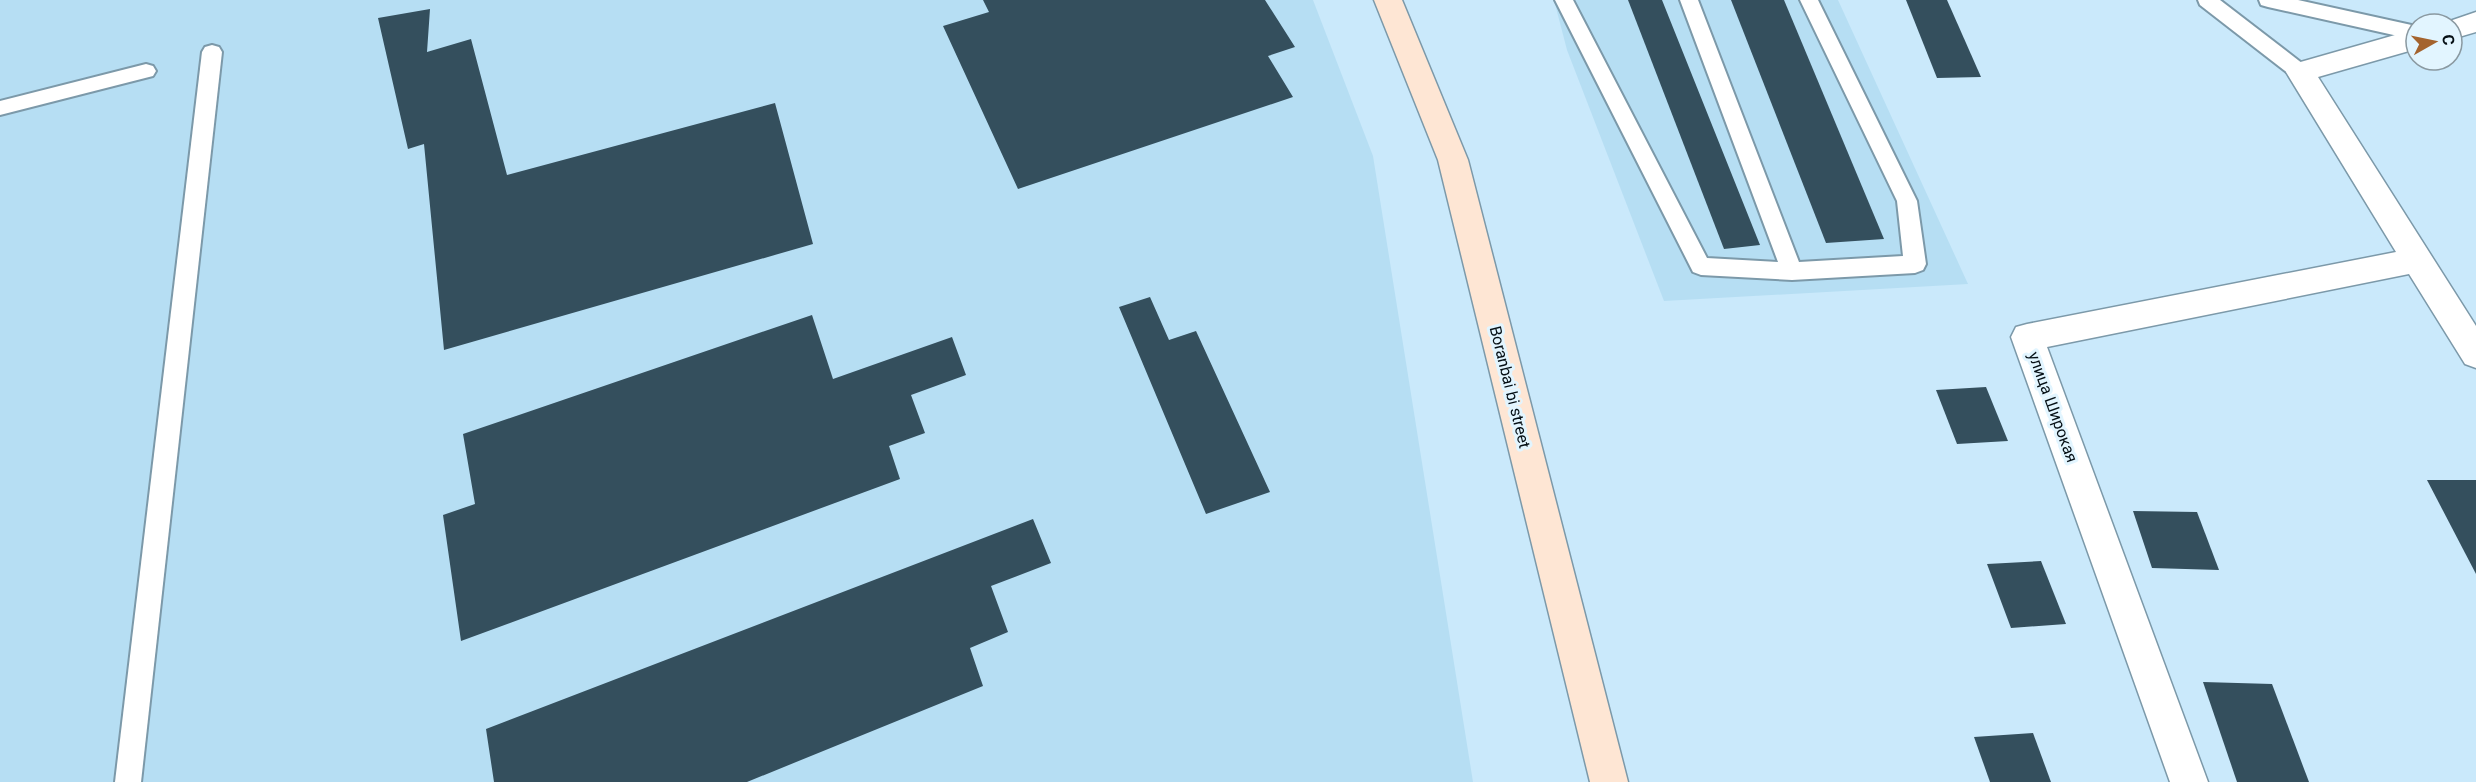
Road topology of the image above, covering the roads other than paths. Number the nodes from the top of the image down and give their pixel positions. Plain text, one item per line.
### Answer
1 (1388, 0) edge
2 (1564, 0) edge
3 (1689, 0) edge
4 (1809, 0) edge
5 (2207, 0) edge
6 (2268, 0) edge
7 (2404, 30) edge
8 (2404, 42) edge
9 (212, 52) dead end
10 (146, 72) dead end
11 (2300, 72) junction
12 (0, 108) edge
13 (2417, 260) junction
14 (1791, 271) junction
15 (2476, 354) edge
16 (128, 782) edge
17 (1609, 782) edge
18 (2189, 782) edge

1 - 17 main road, Boranbai bi street
2 - 14 lane
3 - 14 lane
4 - 14 lane
5 - 11 lane
6 - 7 lane
8 - 11 street
9 - 16 lane
10 - 12 lane
11 - 13 street
13 - 15 street
13 - 18 street, улица Широкая

